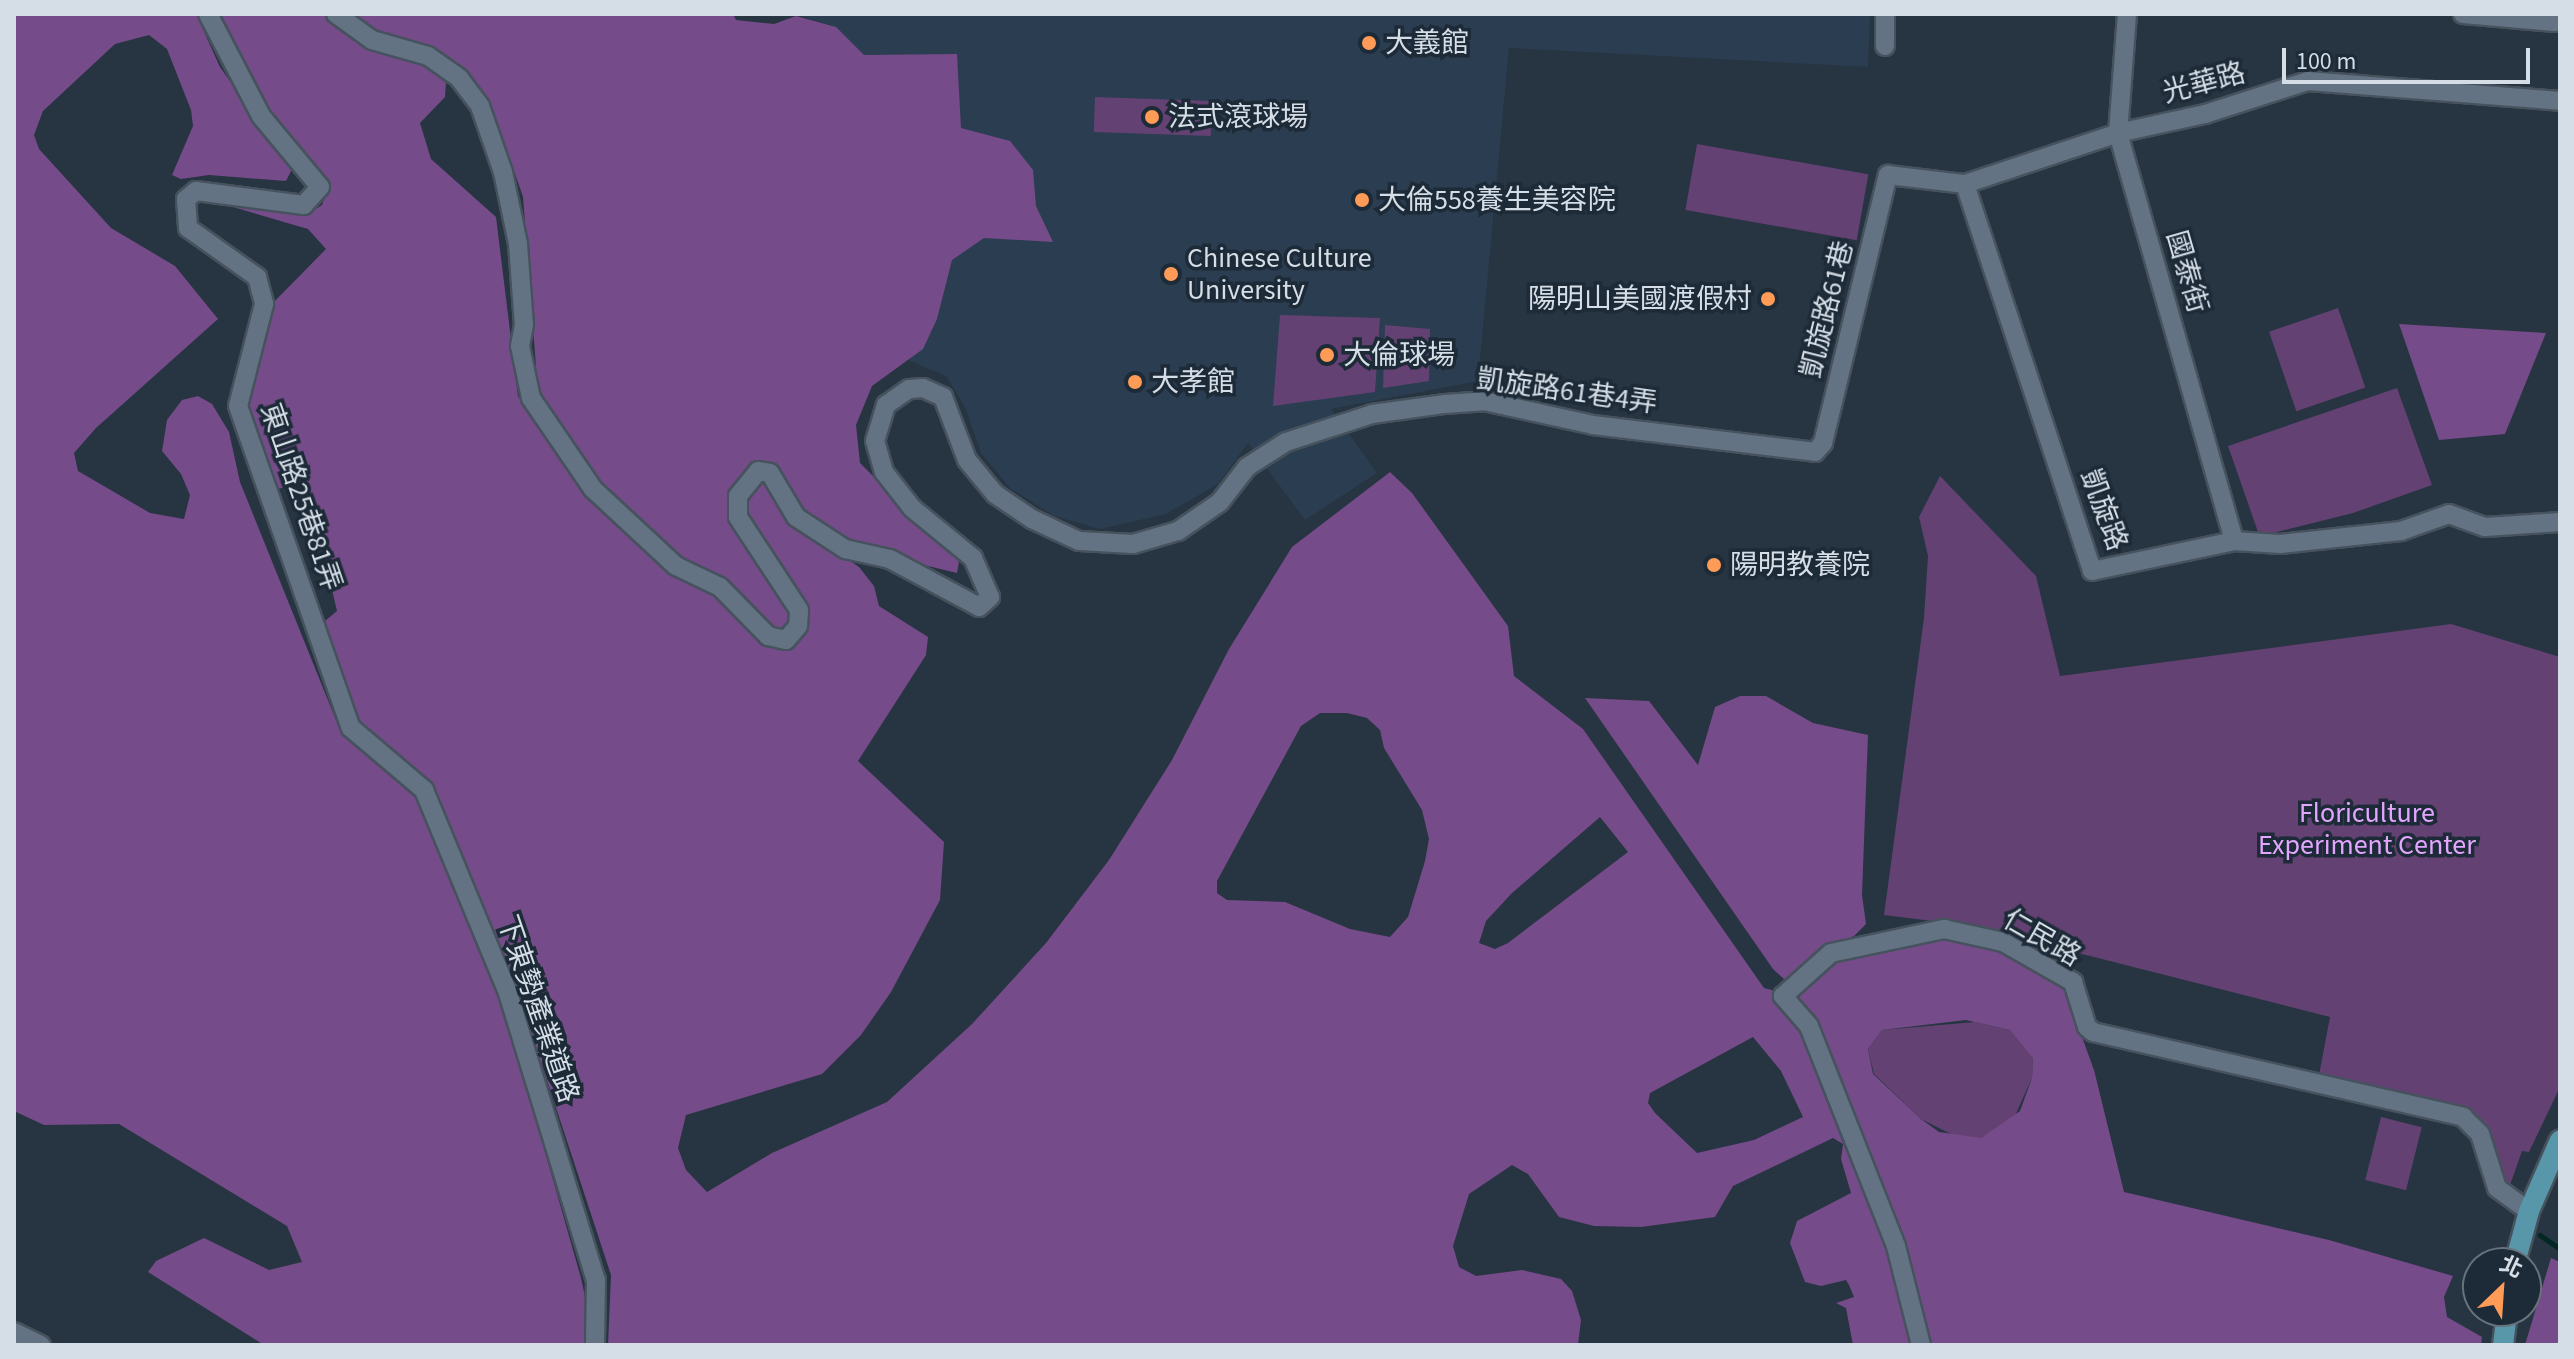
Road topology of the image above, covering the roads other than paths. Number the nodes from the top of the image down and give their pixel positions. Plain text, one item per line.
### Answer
1 (208, 14) edge
2 (336, 14) edge
3 (1885, 14) edge
4 (2127, 14) edge
5 (2463, 14) edge
6 (2560, 15) edge
7 (1885, 46) dead end
8 (2560, 101) edge
9 (2118, 133) junction
10 (1965, 184) junction
11 (1815, 452) joint
12 (2560, 522) edge
13 (2234, 541) junction
14 (351, 728) joint
15 (2557, 1153) edge
16 (2529, 1211) junction
17 (2519, 1247) edge
18 (14, 1332) edge
19 (41, 1345) edge
20 (595, 1345) edge
21 (1921, 1345) edge

1 - 14 street, 東山路25巷81弄
2 - 11 street, 凱旋路61巷4弄
3 - 7 street
4 - 9 street, 國泰街
5 - 6 street
8 - 9 street, 光華路
9 - 10 street, 光華路
9 - 13 street, 國泰街
10 - 11 street, 凱旋路61巷
10 - 13 street, 凱旋路
12 - 13 street, 凱旋路
14 - 20 street, 下東勢產業道路
15 - 16 main road
16 - 17 main road
16 - 21 street, 仁民路
18 - 19 street

